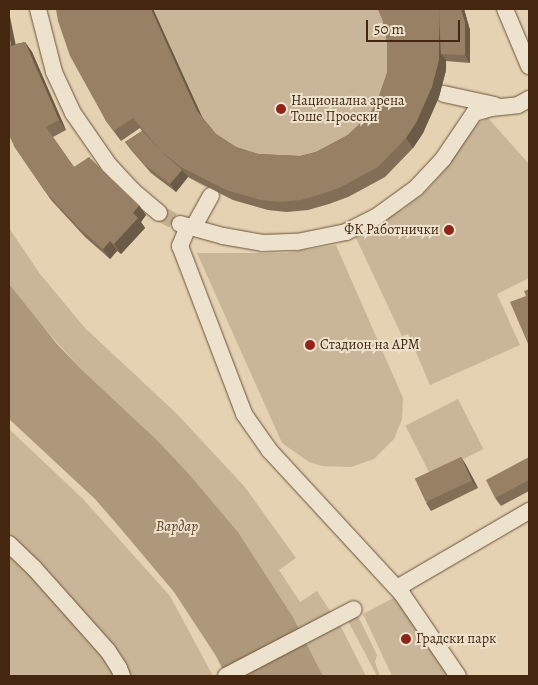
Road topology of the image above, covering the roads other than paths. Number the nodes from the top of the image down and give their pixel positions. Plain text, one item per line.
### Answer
1 (38, 9) edge
2 (505, 9) edge
3 (529, 66) edge
4 (444, 94) dead end
5 (529, 99) edge
6 (505, 107) junction
7 (529, 111) edge
8 (211, 196) edge
9 (159, 213) tunnel mouth
10 (187, 226) junction
11 (529, 511) edge
12 (9, 544) edge
13 (397, 588) junction
14 (354, 609) dead end
15 (122, 676) edge
16 (226, 676) edge
17 (458, 676) edge

1 - 9 street
2 - 3 street
4 - 6 street
5 - 6 street
6 - 7 street
6 - 10 street
8 - 10 street
10 - 13 street
11 - 13 street
12 - 15 street
13 - 17 street
14 - 16 street

